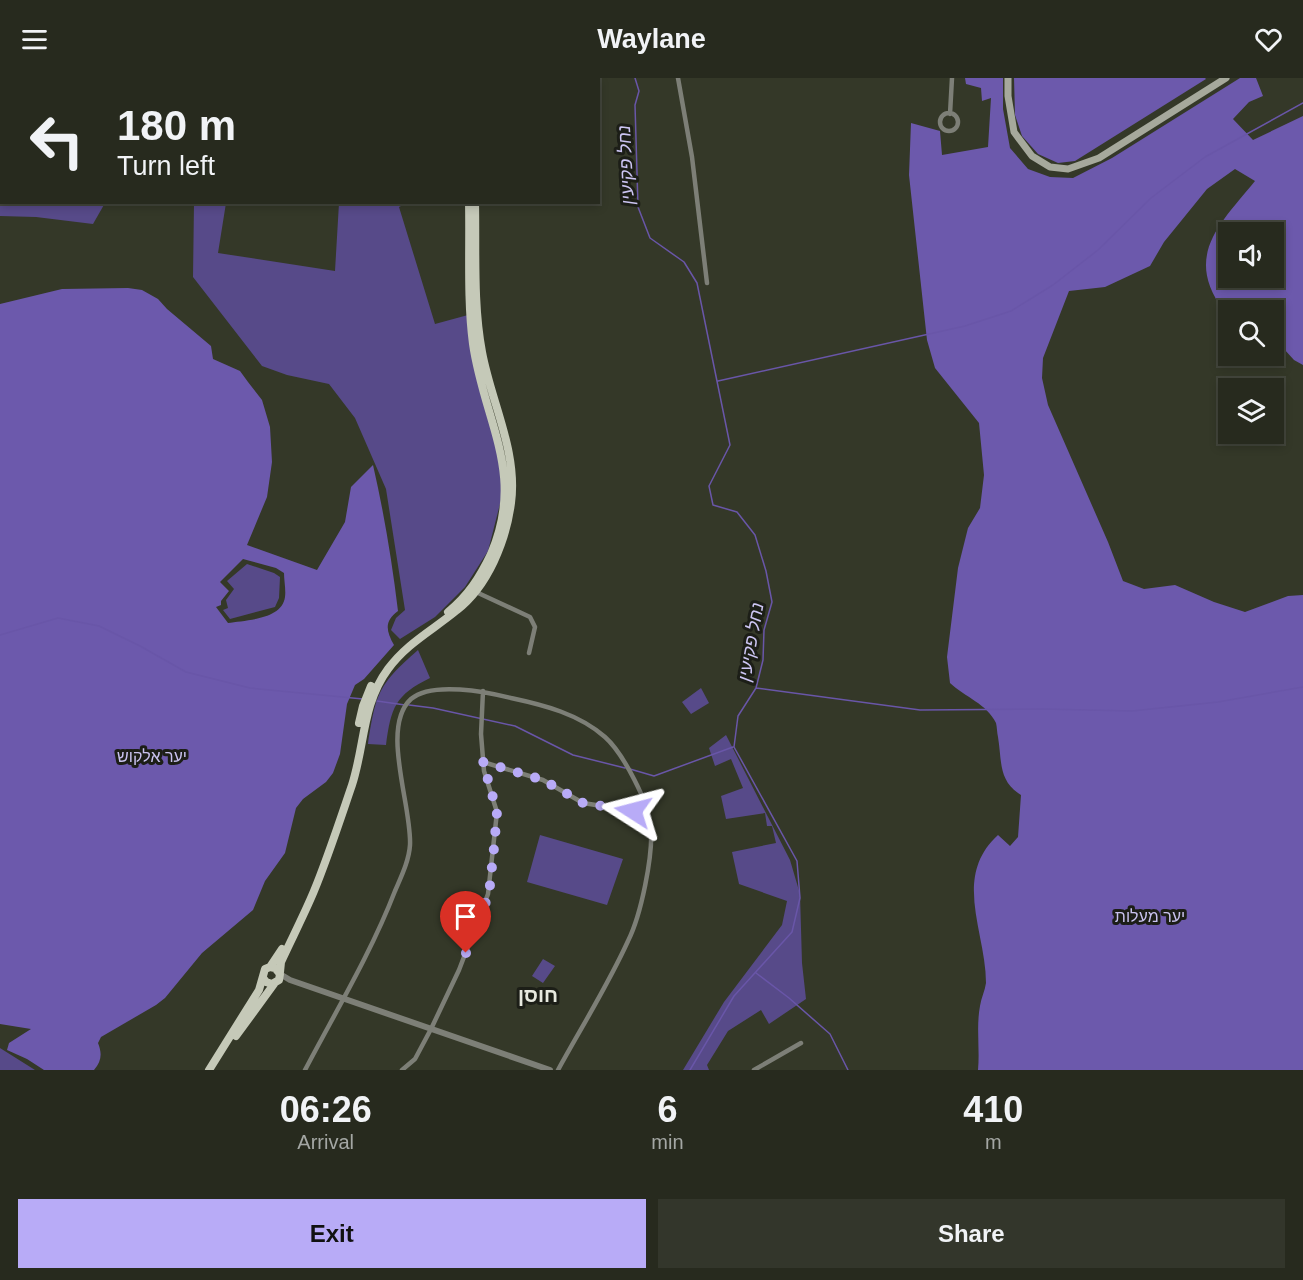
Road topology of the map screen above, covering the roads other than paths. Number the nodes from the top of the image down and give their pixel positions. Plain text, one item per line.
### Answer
1 (678, 78) edge
2 (952, 78) edge
3 (1008, 78) edge
4 (1226, 78) edge
5 (950, 114) dead end
6 (468, 204) edge
7 (475, 204) edge
8 (707, 283) dead end
9 (476, 592) junction
10 (528, 653) dead end
11 (483, 691) junction
12 (483, 762) junction
13 (647, 813) junction
14 (270, 967) junction
15 (263, 978) junction
16 (278, 978) junction
17 (343, 999) junction
18 (432, 1029) junction
19 (801, 1043) dead end
20 (209, 1070) edge
21 (214, 1070) edge
22 (305, 1070) edge
23 (402, 1070) edge
24 (550, 1070) edge
25 (558, 1070) edge
26 (754, 1070) edge

1 - 8 street
2 - 5 street
3 - 4 main road
6 - 14 main road
7 - 9 main road
9 - 10 street
9 - 16 main road
11 - 12 street
11 - 13 street
11 - 17 street
12 - 13 street
12 - 18 street
13 - 25 street
14 - 15 main road
14 - 16 main road
15 - 16 main road
15 - 20 main road
16 - 17 street
16 - 21 main road
17 - 18 street
17 - 22 street
18 - 23 street
18 - 24 street
19 - 26 street

